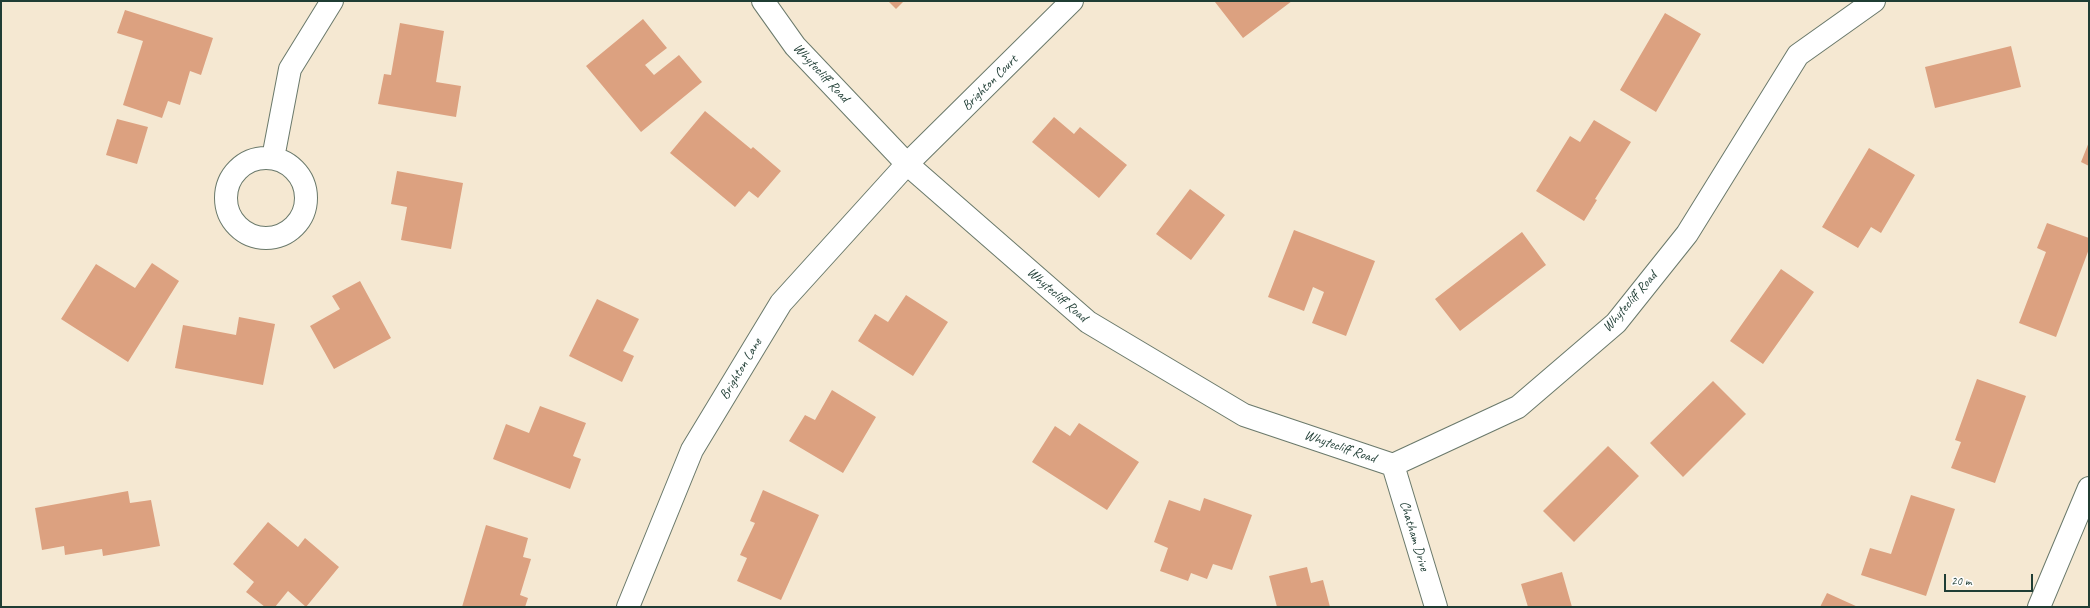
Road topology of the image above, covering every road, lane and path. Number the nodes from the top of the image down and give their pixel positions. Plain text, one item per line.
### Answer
1 (332, 1) edge
2 (763, 1) edge
3 (1072, 1) edge
4 (1874, 1) edge
5 (273, 158) dead end
6 (907, 164) junction
7 (1393, 465) junction
8 (2089, 488) edge
9 (628, 607) edge
10 (1436, 607) edge
11 (2039, 607) edge

1 - 5 street
2 - 6 street, Whytecliff Road
3 - 6 street, Brighton Court
4 - 7 street, Whytecliff Road
6 - 7 street, Whytecliff Road
6 - 9 street, Brighton Lane
7 - 10 street, Chatham Drive
8 - 11 street

